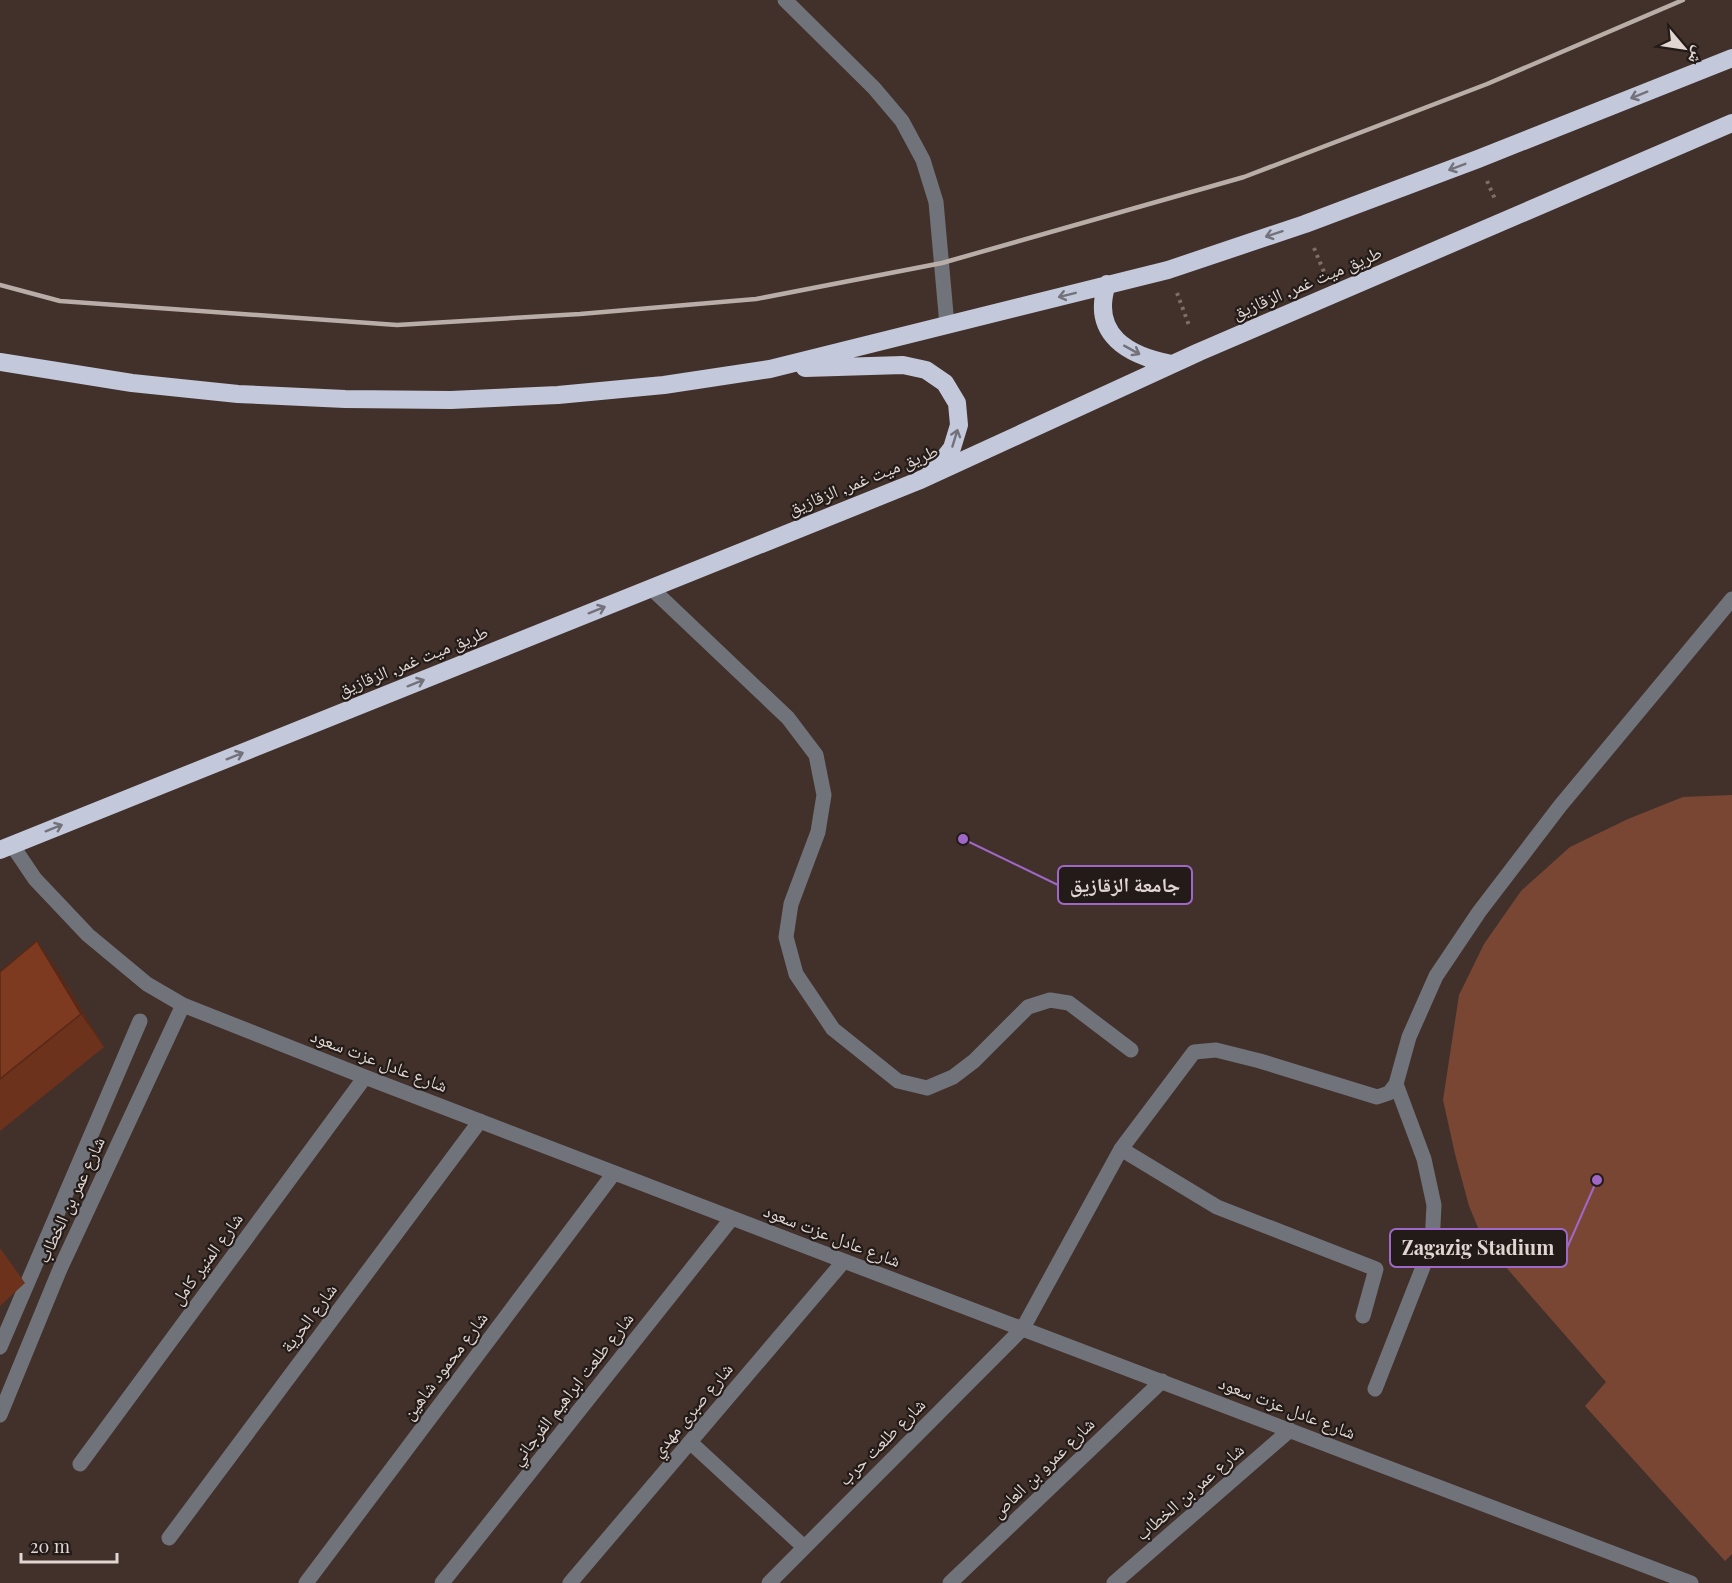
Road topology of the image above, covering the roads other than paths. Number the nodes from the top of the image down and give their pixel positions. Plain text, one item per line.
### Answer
1 (785, 0) edge
2 (1732, 58) edge
3 (1732, 123) edge
4 (1107, 284) junction
5 (947, 325) junction
6 (0, 362) edge
7 (1172, 364) junction
8 (770, 369) junction
9 (918, 481) junction
10 (651, 588) junction
11 (1732, 599) edge
12 (1727, 618) edge
13 (6, 848) edge
14 (183, 1005) junction
15 (140, 1021) dead end
16 (1131, 1050) dead end
17 (365, 1077) junction
18 (1396, 1084) junction
19 (480, 1121) junction
20 (1121, 1149) junction
21 (614, 1173) junction
22 (732, 1218) junction
23 (844, 1262) junction
24 (1363, 1316) dead end
25 (1023, 1328) junction
26 (0, 1347) edge
27 (1162, 1381) junction
28 (1375, 1389) dead end
29 (0, 1415) edge
30 (1290, 1430) junction
31 (690, 1442) junction
32 (80, 1464) dead end
33 (169, 1539) dead end
34 (804, 1547) junction
35 (1680, 1581) edge
36 (306, 1583) edge
37 (442, 1583) edge
38 (570, 1583) edge
39 (769, 1583) edge
40 (950, 1583) edge
41 (1114, 1583) edge

1 - 5 street
2 -> 4 highway
3 - 7 highway, طريق ميت غمر, الزقازيق
4 -> 5 highway
4 -> 7 highway
5 - 8 highway
6 - 8 highway
7 - 9 highway, طريق ميت غمر, الزقازيق
9 -> 8 highway
9 - 10 highway, طريق ميت غمر, الزقازيق
13 -> 10 highway, طريق ميت غمر, الزقازيق
10 - 16 street
11 - 12 street
12 - 18 street
13 - 14 street, شارع عادل عزت سعود
14 - 17 street, شارع عادل عزت سعود
14 - 29 street, شارع عمر بن الخطاب
15 - 26 street
17 - 19 street, شارع عادل عزت سعود
17 - 32 street, شارع المنير كامل
18 - 20 street, شارع طلعت حرب
18 - 28 street
19 - 21 street, شارع عادل عزت سعود
19 - 33 street, شارع الحرية
20 - 24 street
20 - 25 street, شارع طلعت حرب
21 - 22 street, شارع عادل عزت سعود
21 - 36 street, شارع محمود شاهين
22 - 23 street, شارع عادل عزت سعود
22 - 37 street, شارع طلعت ابراهيم الفرجاني
23 - 25 street, شارع عادل عزت سعود
23 - 31 street, شارع صبرى مهدي
25 - 27 street, شارع عادل عزت سعود
25 - 34 street, شارع طلعت حرب
27 - 30 street, شارع عادل عزت سعود
27 - 40 street, شارع عمرو بن العاص
30 - 35 street, شارع عادل عزت سعود
30 - 41 street, شارع عمر بن الخطاب
31 - 34 street
31 - 38 street, شارع صبرى مهدي
34 - 39 street, شارع طلعت حرب

